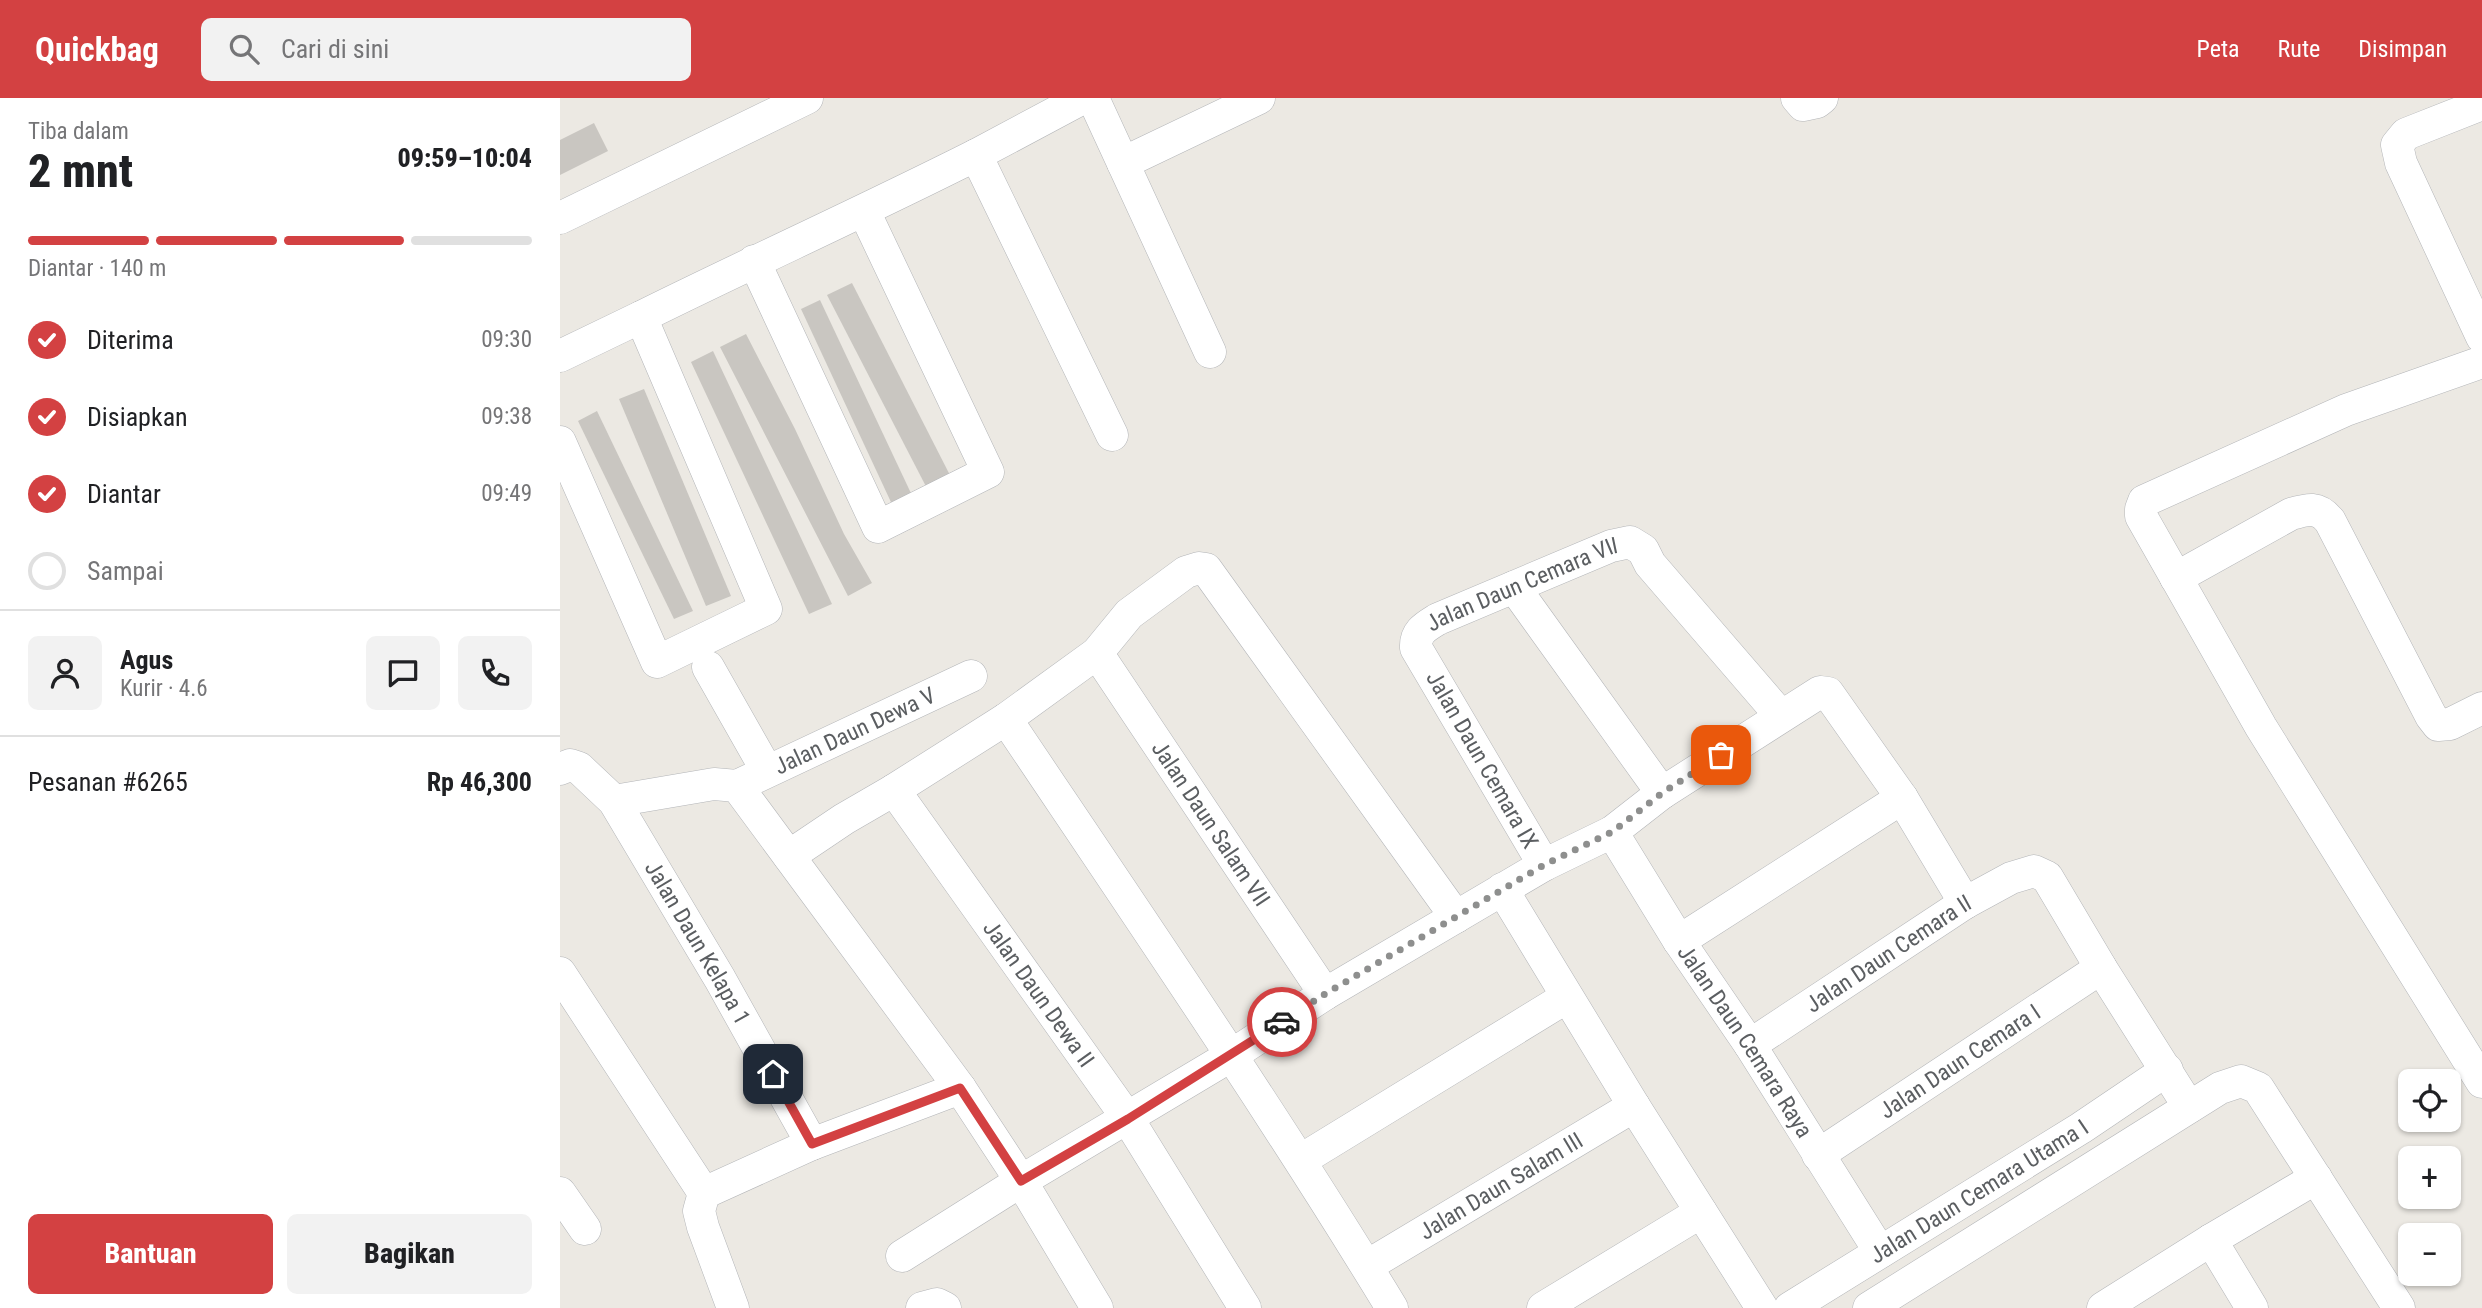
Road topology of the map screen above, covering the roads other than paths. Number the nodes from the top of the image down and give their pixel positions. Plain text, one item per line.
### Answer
1 (807, 98) edge
2 (1083, 98) edge
3 (1093, 98) edge
4 (1259, 98) edge
5 (1797, 98) edge
6 (1822, 98) edge
7 (2482, 104) edge
8 (1227, 105) edge
9 (976, 155) junction
10 (1123, 163) junction
11 (864, 212) junction
12 (560, 218) edge
13 (754, 261) junction
14 (641, 317) junction
15 (2482, 337) edge
16 (1210, 352) dead end
17 (560, 356) edge
18 (2482, 362) edge
19 (1112, 435) dead end
20 (560, 442) edge
21 (2176, 578) junction
22 (1514, 587) junction
23 (1097, 653) junction
24 (1420, 656) joint
25 (708, 667) dead end
26 (971, 676) dead end
27 (2482, 708) edge
28 (1781, 716) junction
29 (1006, 719) junction
30 (560, 769) edge
31 (767, 771) junction
32 (737, 786) junction
33 (894, 790) junction
34 (1662, 793) junction
35 (1902, 798) junction
36 (614, 801) junction
37 (1612, 832) junction
38 (789, 856) junction
39 (1544, 865) junction
40 (1502, 889) junction
41 (1965, 903) junction
42 (1457, 917) junction
43 (1679, 941) junction
44 (2101, 968) junction
45 (560, 973) edge
46 (1325, 994) junction
47 (1567, 997) junction
48 (1750, 1045) junction
49 (1232, 1055) junction
50 (2482, 1082) edge
51 (960, 1088) junction
52 (2178, 1089) junction
53 (1634, 1105) junction
54 (1128, 1119) junction
55 (812, 1144) junction
56 (1818, 1155) junction
57 (1301, 1160) junction
58 (2316, 1178) junction
59 (1021, 1181) junction
60 (560, 1193) edge
61 (704, 1194) junction
62 (1701, 1212) junction
63 (585, 1229) dead end
64 (2211, 1240) junction
65 (1880, 1252) junction
66 (902, 1256) dead end
67 (1367, 1266) junction
68 (1912, 1297) edge
69 (733, 1308) edge
70 (922, 1308) edge
71 (945, 1308) edge
72 (1097, 1308) edge
73 (1245, 1308) edge
74 (1392, 1308) edge
75 (1543, 1308) edge
76 (1762, 1308) edge
77 (1790, 1308) edge
78 (1869, 1308) edge
79 (2103, 1308) edge
80 (2252, 1308) edge
81 (2399, 1308) edge

1 - 12 street
2 - 9 street
3 - 10 street
4 - 8 street
5 - 6 street
7 - 15 street
8 - 10 street
9 - 11 street
9 - 19 street
10 - 16 street
11 - 13 street
11 - 13 street
13 - 14 street
14 - 17 street
14 - 20 street
18 - 21 street
21 - 27 street
21 - 50 street
22 - 24 street, Jalan Daun Cemara VII
22 - 28 street, Jalan Daun Cemara VII
22 - 34 street
23 - 29 street
23 - 42 street
23 - 46 street, Jalan Daun Salam VII
24 - 39 street, Jalan Daun Cemara IX
25 - 31 street
26 - 31 street, Jalan Daun Dewa V
28 - 34 street
28 - 35 street
29 - 33 street
29 - 49 street
30 - 36 street, Jalan Daun Kelapa 1
31 - 32 street, Jalan Daun Dewa V
32 - 36 street
32 - 38 street
33 - 38 street
33 - 54 street, Jalan Daun Dewa II
34 - 37 street
35 - 41 street
35 - 43 street
36 - 55 street, Jalan Daun Kelapa 1
37 - 39 street
37 - 43 street, Jalan Daun Cemara Raya
38 - 51 street
39 - 40 street
40 - 42 street
40 - 47 street
41 - 44 street, Jalan Daun Cemara II
41 - 48 street, Jalan Daun Cemara II
42 - 46 street
43 - 48 street, Jalan Daun Cemara Raya
44 - 52 street
44 - 56 street, Jalan Daun Cemara I
45 - 61 street
46 - 49 street
47 - 53 street
47 - 57 street
48 - 56 street, Jalan Daun Cemara Raya
49 - 54 street
49 - 57 street
51 - 55 street
51 - 59 street
52 - 58 street
52 - 65 street, Jalan Daun Cemara Utama I
52 - 68 street
53 - 62 street
53 - 67 street, Jalan Daun Salam III
54 - 59 street
54 - 73 street, Jalan Daun Dewa II
55 - 61 street
56 - 65 street, Jalan Daun Cemara Raya
57 - 67 street
58 - 64 street
58 - 81 street
59 - 66 street
59 - 72 street
60 - 63 street
61 - 69 street
62 - 75 street
62 - 76 street
64 - 79 street
64 - 80 street
65 - 77 street, Jalan Daun Cemara Utama I
67 - 74 street
68 - 78 street
70 - 71 street

